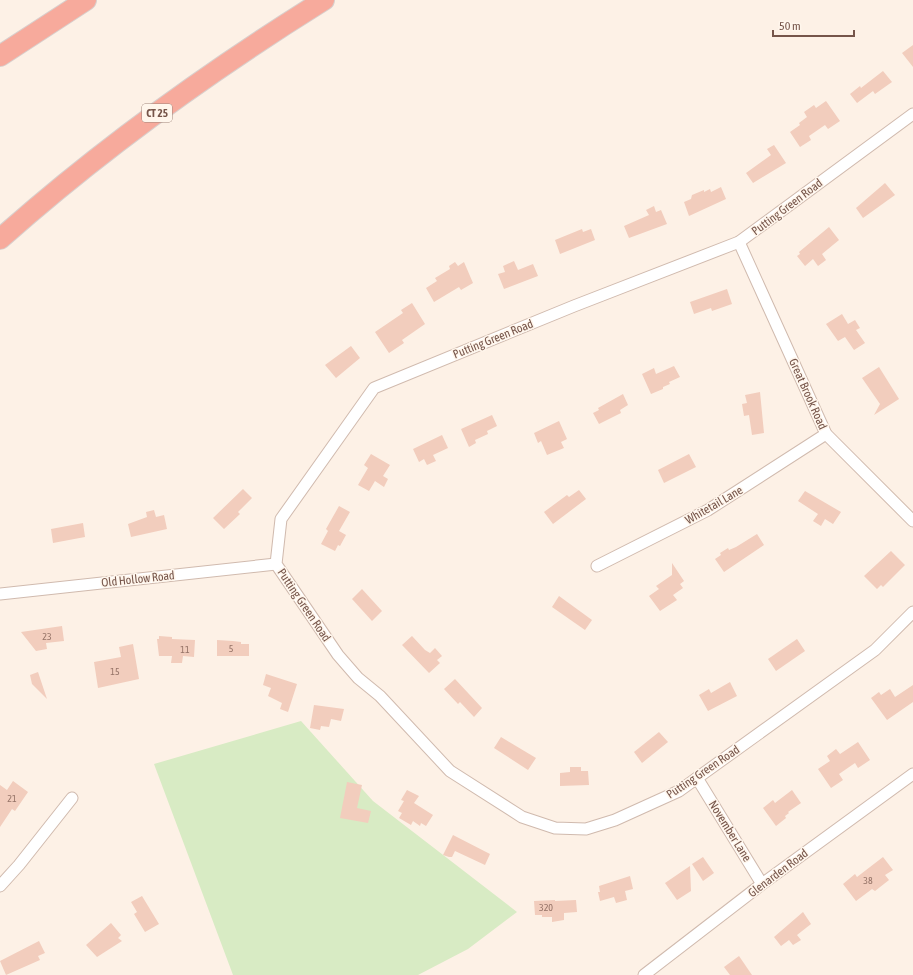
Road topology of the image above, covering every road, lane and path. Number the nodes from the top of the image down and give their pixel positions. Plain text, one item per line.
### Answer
1 (86, 0) edge
2 (324, 0) edge
3 (0, 56) edge
4 (913, 114) edge
5 (0, 239) edge
6 (739, 242) junction
7 (826, 434) junction
8 (913, 521) edge
9 (276, 564) junction
10 (597, 566) dead end
11 (0, 594) edge
12 (913, 612) edge
13 (913, 774) edge
14 (697, 778) junction
15 (72, 798) dead end
16 (762, 884) junction
17 (0, 886) edge
18 (644, 975) edge

1 - 3 highway
2 - 5 highway, CT 25
4 - 6 street, Putting Green Road
6 - 7 street, Great Brook Road
6 - 9 street, Putting Green Road
7 - 8 street, Great Brook Road
7 - 10 street, Whitetail Lane
9 - 11 street, Old Hollow Road
9 - 14 street, Putting Green Road
12 - 14 street, Putting Green Road
13 - 16 street, Glenarden Road
14 - 16 street, November Lane
15 - 17 street
16 - 18 street, Glenarden Road

